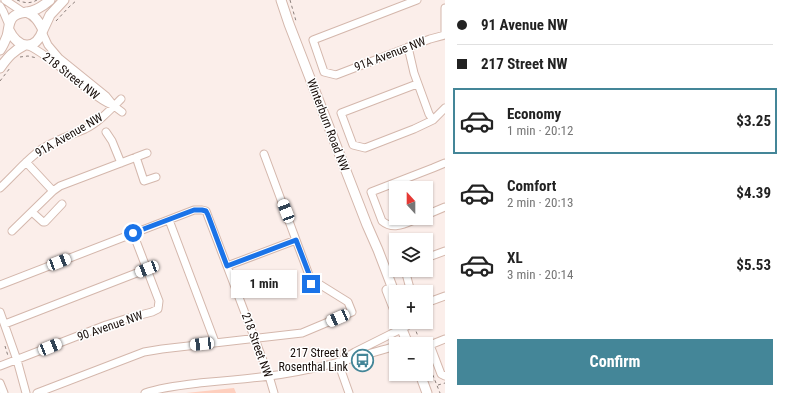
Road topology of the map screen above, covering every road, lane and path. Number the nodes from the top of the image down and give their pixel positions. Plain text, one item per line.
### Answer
1 (5, 0) edge
2 (17, 0) edge
3 (37, 0) edge
4 (50, 0) edge
5 (64, 0) edge
6 (77, 0) edge
7 (276, 0) edge
8 (281, 0) edge
9 (294, 0) edge
10 (417, 0) edge
11 (291, 1) dead end
12 (0, 6) edge
13 (445, 8) edge
14 (24, 12) junction
15 (54, 24) dead end
16 (289, 24) junction
17 (9, 27) junction
18 (43, 31) junction
19 (445, 32) edge
20 (445, 35) edge
21 (27, 45) junction
22 (408, 47) junction
23 (0, 50) edge
24 (39, 55) dead end
25 (17, 58) dead end
26 (12, 64) dead end
27 (0, 68) edge
28 (0, 81) edge
29 (417, 84) junction
30 (121, 99) dead end
31 (114, 106) junction
32 (445, 108) edge
33 (122, 112) dead end
34 (432, 120) junction
35 (106, 132) dead end
36 (147, 153) dead end
37 (264, 154) dead end
38 (136, 157) junction
39 (26, 162) junction
40 (120, 163) junction
41 (445, 163) edge
42 (156, 177) dead end
43 (399, 181) edge
44 (389, 185) edge
45 (0, 188) edge
46 (53, 191) junction
47 (62, 204) dead end
48 (445, 207) edge
49 (32, 212) junction
50 (433, 213) edge
51 (169, 220) junction
52 (367, 225) junction
53 (400, 225) edge
54 (12, 231) dead end
55 (133, 233) junction
56 (296, 240) junction
57 (445, 251) edge
58 (433, 255) edge
59 (227, 266) junction
60 (147, 269) junction
61 (0, 284) edge
62 (391, 285) edge
63 (389, 295) edge
64 (445, 296) edge
65 (433, 300) edge
66 (0, 312) edge
67 (5, 324) junction
68 (396, 329) edge
69 (254, 338) junction
70 (445, 339) edge
71 (215, 342) junction
72 (389, 348) edge
73 (17, 360) junction
74 (338, 362) junction
75 (0, 366) edge
76 (269, 376) junction
77 (445, 376) edge
78 (423, 381) edge
79 (0, 383) edge
80 (445, 383) edge
81 (436, 389) edge
82 (4, 393) edge
83 (26, 393) edge
84 (37, 393) edge
85 (145, 393) edge
86 (274, 393) edge
87 (348, 393) edge
88 (427, 393) edge
89 (440, 393) edge

1 - 14 street
2 - 3 path
4 - 14 main road
5 - 18 main road
6 - 15 path
7 - 16 main road, Winterburn Road NW
8 - 16 main road, Winterburn Road NW
9 - 11 path
10 - 22 street, 91A Avenue NW
12 - 17 street
13 - 19 street
14 - 17 main road
14 - 18 main road
16 - 52 main road, Winterburn Road NW
17 - 21 main road
17 - 23 main road
18 - 21 main road
18 - 31 street, 218 Street NW
20 - 22 street, 91A Avenue NW
21 - 27 main road
21 - 31 street, 218 Street NW
22 - 29 street
24 - 25 path
26 - 28 path
29 - 34 street
29 - 34 street
30 - 31 street, 91A Avenue NW
31 - 33 street, 218 Street NW
31 - 39 street, 91A Avenue NW
32 - 34 street
35 - 40 street
36 - 38 street
37 - 56 street
38 - 40 street
38 - 42 street
39 - 45 street, 91A Avenue NW
39 - 46 street
40 - 46 street
41 - 43 street
44 - 53 street
46 - 49 street
47 - 49 street
48 - 50 street
49 - 54 street
51 - 55 street
51 - 59 street, 218 Street NW
51 - 71 street
52 - 62 main road, Winterburn Road NW
52 - 63 main road, Winterburn Road NW
55 - 60 street
55 - 61 street
56 - 59 street
56 - 69 street
57 - 58 street
59 - 69 street, 218 Street NW
60 - 67 street
60 - 73 street, 90 Avenue NW
64 - 65 street
66 - 67 street
67 - 73 street
68 - 74 street
69 - 71 street
69 - 76 street, 218 Street NW
70 - 77 street
71 - 84 street
72 - 74 street
73 - 75 street, 90 Avenue NW
73 - 83 street
74 - 76 street
74 - 87 street
76 - 85 street
76 - 86 street, 218 Street NW
78 - 88 main road
79 - 82 street
80 - 81 path
81 - 89 path

